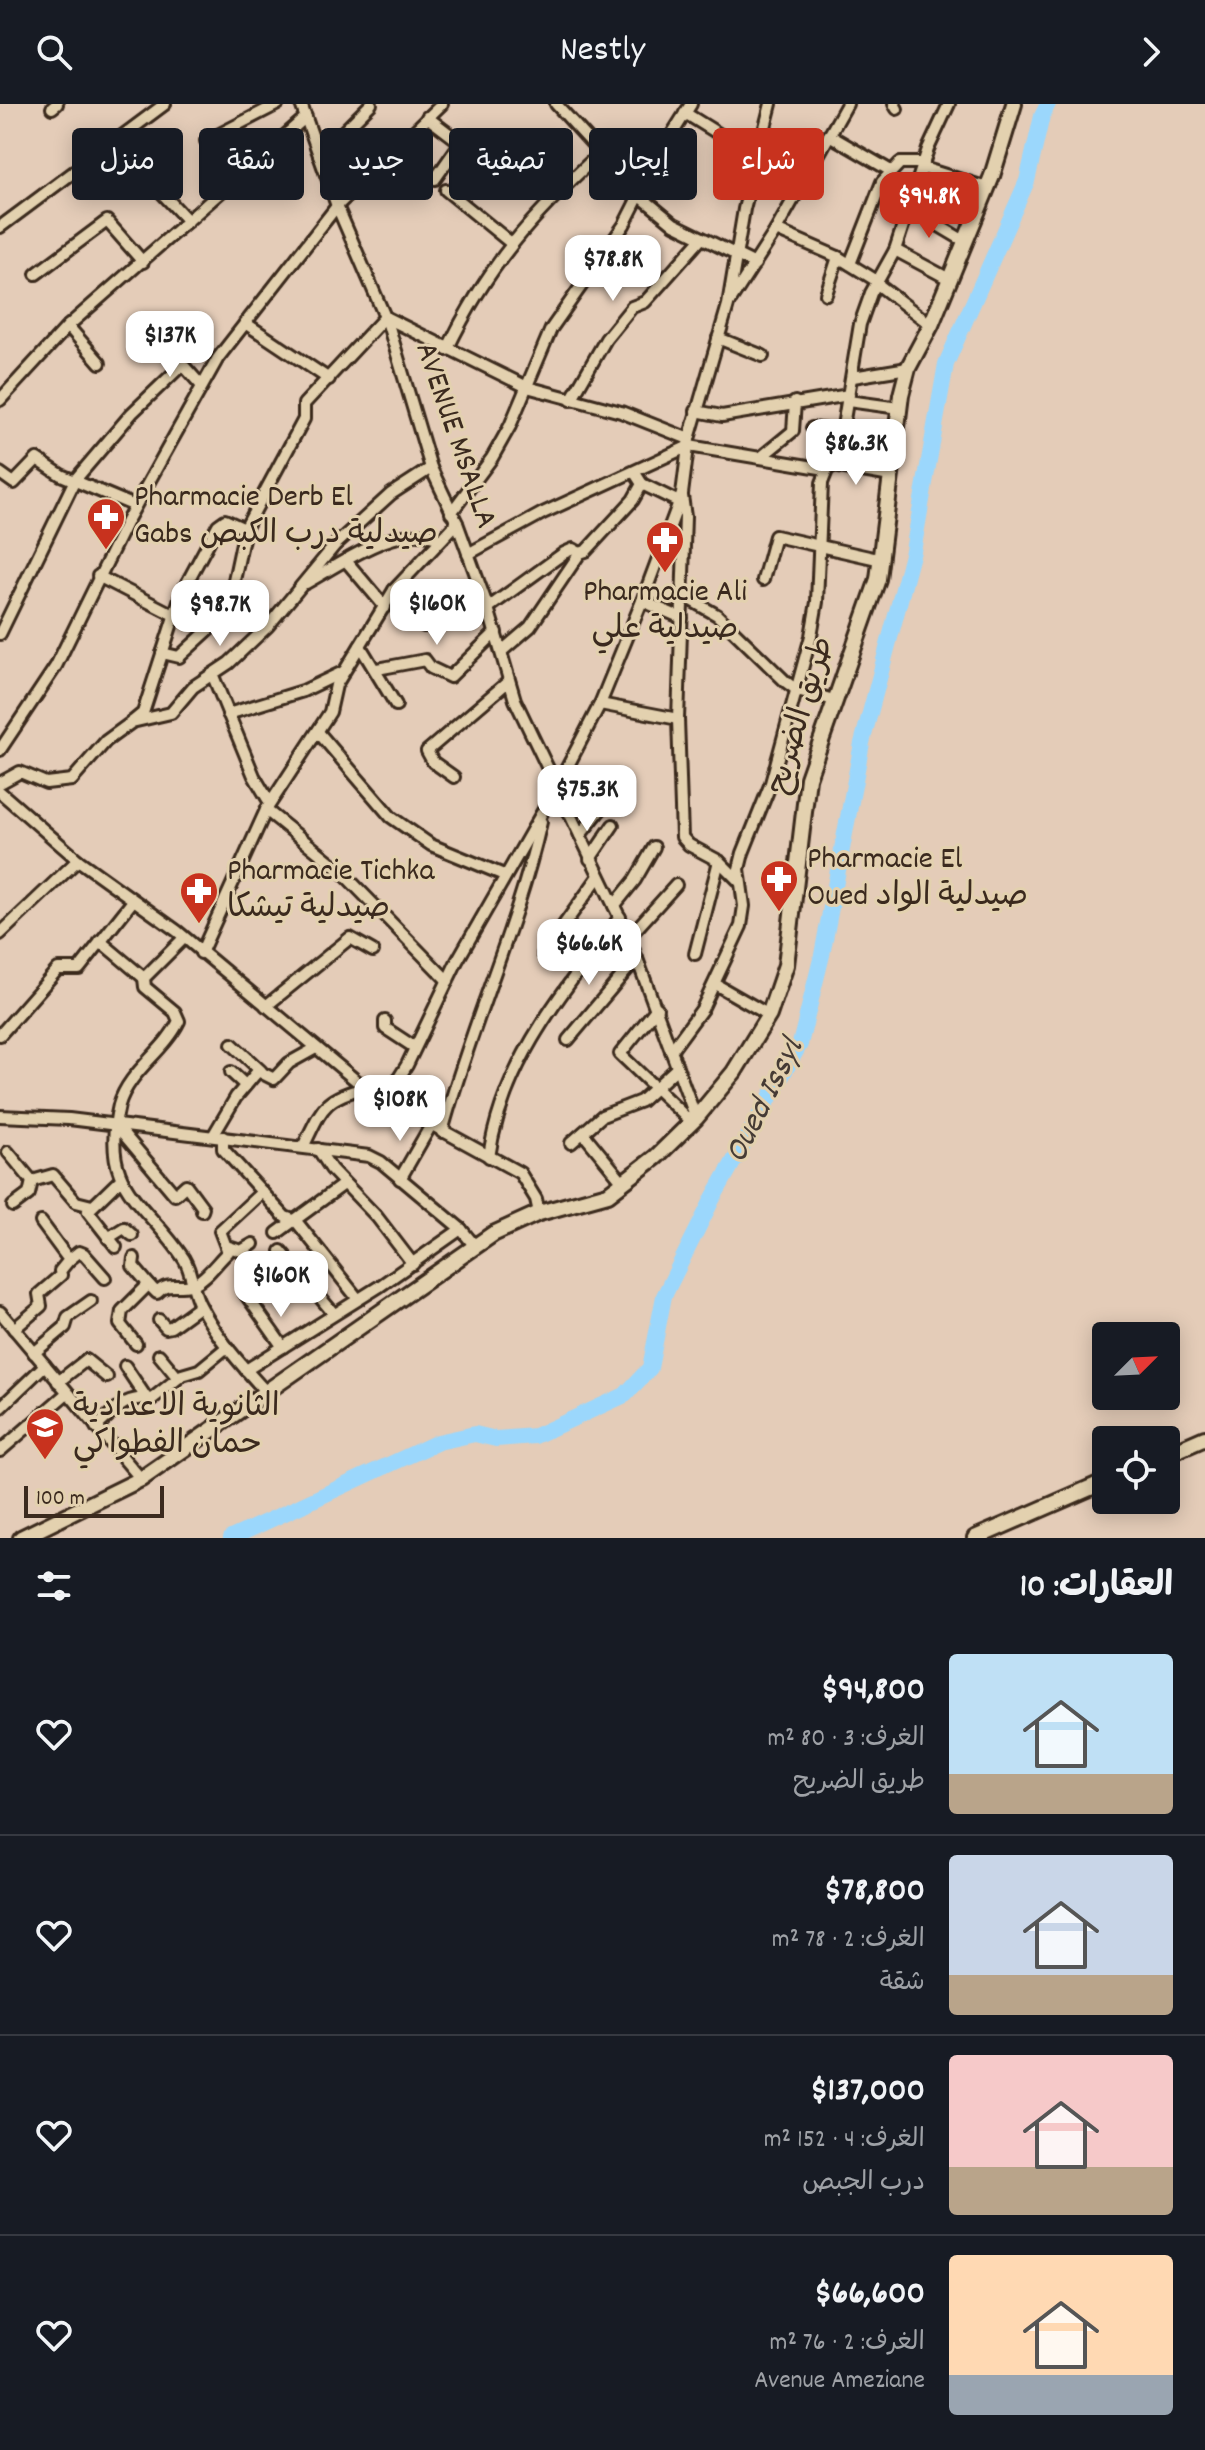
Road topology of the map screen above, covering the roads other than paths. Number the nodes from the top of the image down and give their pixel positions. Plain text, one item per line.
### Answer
1 (165, 104) edge
2 (278, 104) edge
3 (301, 104) edge
4 (371, 104) edge
5 (442, 104) edge
6 (556, 104) edge
7 (771, 104) edge
8 (847, 104) edge
9 (949, 104) edge
10 (1014, 104) edge
11 (688, 109) edge
12 (306, 117) junction
13 (427, 117) junction
14 (135, 128) edge
15 (231, 128) edge
16 (416, 128) edge
17 (678, 128) edge
18 (715, 128) edge
19 (764, 128) edge
20 (449, 133) edge
21 (829, 135) junction
22 (589, 139) edge
23 (319, 156) junction
24 (449, 159) edge
25 (589, 163) edge
26 (924, 165) junction
27 (891, 171) junction
28 (72, 174) edge
29 (433, 177) edge
30 (987, 188) junction
31 (446, 190) dead end
32 (168, 200) edge
33 (343, 200) edge
34 (638, 200) edge
35 (645, 200) edge
36 (747, 200) edge
37 (337, 206) junction
38 (909, 208) junction
39 (188, 221) junction
40 (0, 227) edge
41 (776, 230) junction
42 (701, 239) junction
43 (966, 242) junction
44 (511, 243) junction
45 (895, 250) junction
46 (735, 255) junction
47 (838, 257) junction
48 (143, 262) junction
49 (755, 264) junction
50 (850, 264) junction
51 (36, 274) dead end
52 (951, 280) junction
53 (877, 282) junction
54 (826, 294) dead end
55 (728, 305) junction
56 (385, 317) junction
57 (245, 323) junction
58 (931, 325) junction
59 (68, 326) junction
60 (718, 338) junction
61 (168, 348) dead end
62 (447, 350) junction
63 (763, 356) dead end
64 (100, 363) dead end
65 (181, 366) junction
66 (908, 368) junction
67 (853, 377) junction
68 (329, 379) junction
69 (200, 384) junction
70 (527, 387) junction
71 (849, 398) junction
72 (0, 400) edge
73 (571, 400) junction
74 (795, 402) junction
75 (899, 408) junction
76 (696, 411) junction
77 (812, 428) dead end
78 (842, 432) junction
79 (689, 443) junction
80 (760, 458) junction
81 (827, 467) junction
82 (431, 468) junction
83 (0, 473) edge
84 (635, 473) junction
85 (891, 476) junction
86 (75, 480) junction
87 (642, 484) junction
88 (682, 499) junction
89 (135, 506) junction
90 (454, 518) junction
91 (245, 529) junction
92 (440, 539) junction
93 (818, 546) junction
94 (580, 553) junction
95 (468, 554) junction
96 (882, 560) junction
97 (347, 562) junction
98 (98, 576) junction
99 (763, 580) dead end
100 (301, 587) junction
101 (394, 590) junction
102 (682, 595) junction
103 (642, 601) junction
104 (385, 607) junction
105 (488, 608) junction
106 (174, 615) junction
107 (682, 618) junction
108 (424, 626) dead end
109 (496, 632) junction
110 (0, 634) edge
111 (360, 646) junction
112 (502, 651) junction
113 (162, 653) junction
114 (377, 669) junction
115 (345, 671) junction
116 (213, 676) junction
117 (509, 681) junction
118 (797, 690) junction
119 (834, 700) junction
120 (600, 704) junction
121 (396, 705) dead end
122 (228, 714) junction
123 (678, 719) junction
124 (132, 722) junction
125 (318, 732) junction
126 (0, 750) edge
127 (454, 777) dead end
128 (0, 783) edge
129 (558, 785) junction
130 (0, 792) edge
131 (605, 804) dead end
132 (268, 806) junction
133 (543, 812) junction
134 (613, 825) dead end
135 (580, 835) junction
136 (654, 847) dead end
137 (590, 859) junction
138 (78, 860) junction
139 (719, 861) junction
140 (504, 875) junction
141 (599, 876) junction
142 (741, 882) junction
143 (676, 885) dead end
144 (132, 902) junction
145 (614, 906) junction
146 (620, 917) junction
147 (0, 934) edge
148 (629, 937) junction
149 (184, 938) junction
150 (100, 941) junction
151 (373, 951) dead end
152 (201, 953) junction
153 (543, 954) dead end
154 (695, 954) dead end
155 (637, 958) junction
156 (144, 978) junction
157 (448, 981) junction
158 (715, 984) junction
159 (266, 1006) junction
160 (657, 1008) junction
161 (769, 1015) junction
162 (0, 1017) edge
163 (385, 1021) dead end
164 (9, 1025) junction
165 (0, 1035) edge
166 (568, 1040) dead end
167 (232, 1044) dead end
168 (414, 1047) junction
169 (316, 1048) junction
170 (671, 1051) junction
171 (677, 1068) junction
172 (261, 1071) junction
173 (231, 1072) dead end
174 (244, 1084) junction
175 (657, 1086) junction
176 (365, 1088) junction
177 (385, 1100) junction
178 (0, 1116) edge
179 (694, 1120) junction
180 (116, 1125) junction
181 (431, 1125) junction
182 (442, 1132) junction
183 (583, 1133) junction
184 (218, 1136) junction
185 (571, 1143) dead end
186 (303, 1147) junction
187 (318, 1149) junction
188 (8, 1152) dead end
189 (489, 1157) junction
190 (400, 1179) junction
191 (120, 1180) junction
192 (32, 1181) junction
193 (623, 1182) junction
194 (344, 1184) junction
195 (262, 1192) junction
196 (13, 1206) dead end
197 (92, 1206) junction
198 (202, 1211) dead end
199 (539, 1213) junction
200 (296, 1221) junction
201 (41, 1222) dead end
202 (461, 1229) junction
203 (277, 1233) dead end
204 (132, 1235) dead end
205 (253, 1244) dead end
206 (474, 1245) junction
207 (229, 1247) junction
208 (281, 1251) dead end
209 (134, 1258) dead end
210 (69, 1260) junction
211 (413, 1264) junction
212 (105, 1278) dead end
213 (193, 1284) junction
214 (274, 1284) dead end
215 (150, 1286) junction
216 (358, 1299) junction
217 (91, 1301) dead end
218 (200, 1306) junction
219 (0, 1312) edge
220 (334, 1314) junction
221 (159, 1320) dead end
222 (14, 1329) junction
223 (136, 1344) dead end
224 (227, 1347) junction
225 (283, 1347) junction
226 (34, 1353) junction
227 (159, 1355) dead end
228 (45, 1365) junction
229 (125, 1366) dead end
230 (246, 1370) junction
231 (107, 1377) dead end
232 (178, 1378) junction
233 (58, 1382) junction
234 (266, 1392) junction
235 (67, 1393) junction
236 (147, 1399) junction
237 (0, 1408) edge
238 (96, 1427) junction
239 (1205, 1438) edge
240 (1180, 1449) edge
241 (0, 1451) edge
242 (141, 1479) junction
243 (1092, 1487) edge
244 (21, 1538) edge
245 (975, 1538) edge

1 - 14 street
2 - 15 street
3 - 12 street, AVENUE MSALLA
4 - 23 street
5 - 13 street
6 - 22 street
7 - 19 street
8 - 21 street
9 - 26 street
10 - 30 street, طريق الضريح
11 - 17 street
11 - 18 street
12 - 23 street, AVENUE MSALLA
12 - 39 street
13 - 16 street
13 - 20 street
21 - 27 street
21 - 41 street
23 - 37 street, AVENUE MSALLA
24 - 29 street
25 - 44 street
26 - 27 street
26 - 30 street
26 - 38 street
27 - 50 street
28 - 40 street
30 - 43 street, طريق الضريح
31 - 44 street
32 - 39 street
33 - 37 street
34 - 70 street
35 - 42 street
36 - 46 street
37 - 56 street, AVENUE MSALLA
37 - 57 street
38 - 43 street
38 - 45 street
39 - 48 street
41 - 47 street
41 - 49 street
42 - 46 street
42 - 73 street
43 - 52 street, طريق الضريح
44 - 62 street
45 - 52 street
45 - 53 street
46 - 49 street
46 - 55 street
47 - 50 street
47 - 54 street
48 - 51 street
48 - 59 street
49 - 55 street
50 - 53 street
52 - 58 street, طريق الضريح
53 - 58 street
53 - 67 street
55 - 60 street
56 - 62 street
56 - 68 street
56 - 82 street, AVENUE MSALLA
57 - 68 street
57 - 69 street
58 - 66 street, طريق الضريح
59 - 64 street
59 - 72 street
60 - 63 street
60 - 76 street
61 - 65 street
62 - 70 street
65 - 69 street
65 - 86 street
66 - 67 street
66 - 75 street, طريق الضريح
67 - 71 street
68 - 91 street
69 - 89 street
70 - 73 street
70 - 90 street
71 - 74 street
71 - 75 street
71 - 78 street
73 - 79 street
74 - 76 street
74 - 80 street
75 - 85 street, طريق الضريح
76 - 79 street
77 - 78 street
78 - 81 street
79 - 80 street
79 - 84 street
79 - 88 street
80 - 81 street
81 - 85 street
81 - 93 street
82 - 90 street, AVENUE MSALLA
82 - 100 street
83 - 86 street
84 - 87 street
84 - 95 street
85 - 96 street, طريق الضريح
86 - 89 street
86 - 110 street
87 - 88 street
87 - 94 street
88 - 102 street
88 - 103 street
89 - 98 street
90 - 92 street
90 - 95 street, AVENUE MSALLA
91 - 106 street
91 - 113 street
92 - 97 street
92 - 101 street
93 - 96 street
93 - 99 street
93 - 118 street
94 - 105 street
94 - 112 street
95 - 105 street, AVENUE MSALLA
96 - 119 street, طريق الضريح
97 - 100 street
97 - 104 street
98 - 106 street
98 - 126 street
100 - 116 street
101 - 104 street
101 - 108 street
102 - 107 street
102 - 118 street
103 - 107 street
103 - 120 street
104 - 111 street
105 - 109 street, AVENUE MSALLA
106 - 113 street
107 - 123 street
109 - 112 street, AVENUE MSALLA
109 - 114 street
111 - 114 street
111 - 115 street
112 - 117 street, AVENUE MSALLA
113 - 124 street
114 - 121 street
115 - 122 street
115 - 125 street
116 - 122 street
116 - 124 street
117 - 127 street
117 - 129 street, AVENUE MSALLA
118 - 119 street
118 - 142 street
119 - 161 street, طريق الضريح
120 - 123 street
120 - 129 street
122 - 132 street
123 - 139 street
124 - 128 street
125 - 132 street
125 - 140 street
129 - 133 street
129 - 135 street, AVENUE MSALLA
130 - 138 street
131 - 135 street
132 - 152 street
132 - 157 street
133 - 140 street
133 - 182 street
134 - 137 street
135 - 137 street, AVENUE MSALLA
136 - 145 street
137 - 141 street, AVENUE MSALLA
138 - 144 street
138 - 147 street
139 - 142 street
139 - 154 street
140 - 157 street
141 - 145 street, AVENUE MSALLA
141 - 153 street
142 - 158 street
143 - 148 street
144 - 149 street
144 - 150 street
145 - 146 street, AVENUE MSALLA
146 - 148 street, AVENUE MSALLA
146 - 189 street
148 - 155 street, AVENUE MSALLA
149 - 152 street
149 - 156 street
150 - 156 street
150 - 164 street
151 - 159 street
152 - 159 street
155 - 160 street, AVENUE MSALLA
155 - 166 street
156 - 180 street
157 - 168 street
158 - 161 street
158 - 170 street
159 - 169 street
160 - 170 street, AVENUE MSALLA
160 - 175 street
161 - 179 street, طريق الضريح
162 - 164 street
163 - 168 street
164 - 165 street
167 - 172 street
168 - 177 street
169 - 172 street
169 - 176 street
170 - 171 street, AVENUE MSALLA
171 - 175 street
171 - 179 street, AVENUE MSALLA
172 - 174 street
173 - 174 street
174 - 184 street
175 - 179 street
175 - 183 street
176 - 177 street
176 - 186 street
177 - 181 street
178 - 180 street
179 - 193 street, طريق الضريح
180 - 184 street
180 - 191 street
180 - 198 street
181 - 182 street
181 - 190 street
182 - 189 street
183 - 185 street
183 - 193 street
184 - 186 street
184 - 195 street
186 - 187 street
187 - 190 street
187 - 194 street
188 - 192 street
189 - 199 street
190 - 202 street
191 - 197 street
191 - 213 street
192 - 196 street
192 - 197 street
193 - 199 street, طريق الضريح
194 - 200 street
194 - 211 street
195 - 200 street
195 - 207 street
197 - 204 street
199 - 206 street, طريق الضريح
200 - 203 street
200 - 216 street
201 - 210 street
202 - 206 street
202 - 211 street
205 - 207 street
206 - 234 street, طريق الضريح
207 - 213 street
208 - 220 street
209 - 215 street
210 - 212 street
210 - 222 street
211 - 216 street
213 - 215 street
213 - 218 street
214 - 225 street
215 - 223 street
216 - 220 street
217 - 226 street
218 - 221 street
218 - 224 street
219 - 222 street
220 - 225 street
222 - 226 street
224 - 230 street
224 - 232 street
225 - 230 street
226 - 228 street
227 - 232 street
228 - 233 street
228 - 237 street
229 - 236 street
230 - 234 street
231 - 233 street
232 - 236 street
233 - 235 street
234 - 242 street, طريق الضريح
235 - 238 street
235 - 241 street
236 - 238 street
238 - 242 street
239 - 240 street
242 - 244 street, طريق الضريح
243 - 245 street

